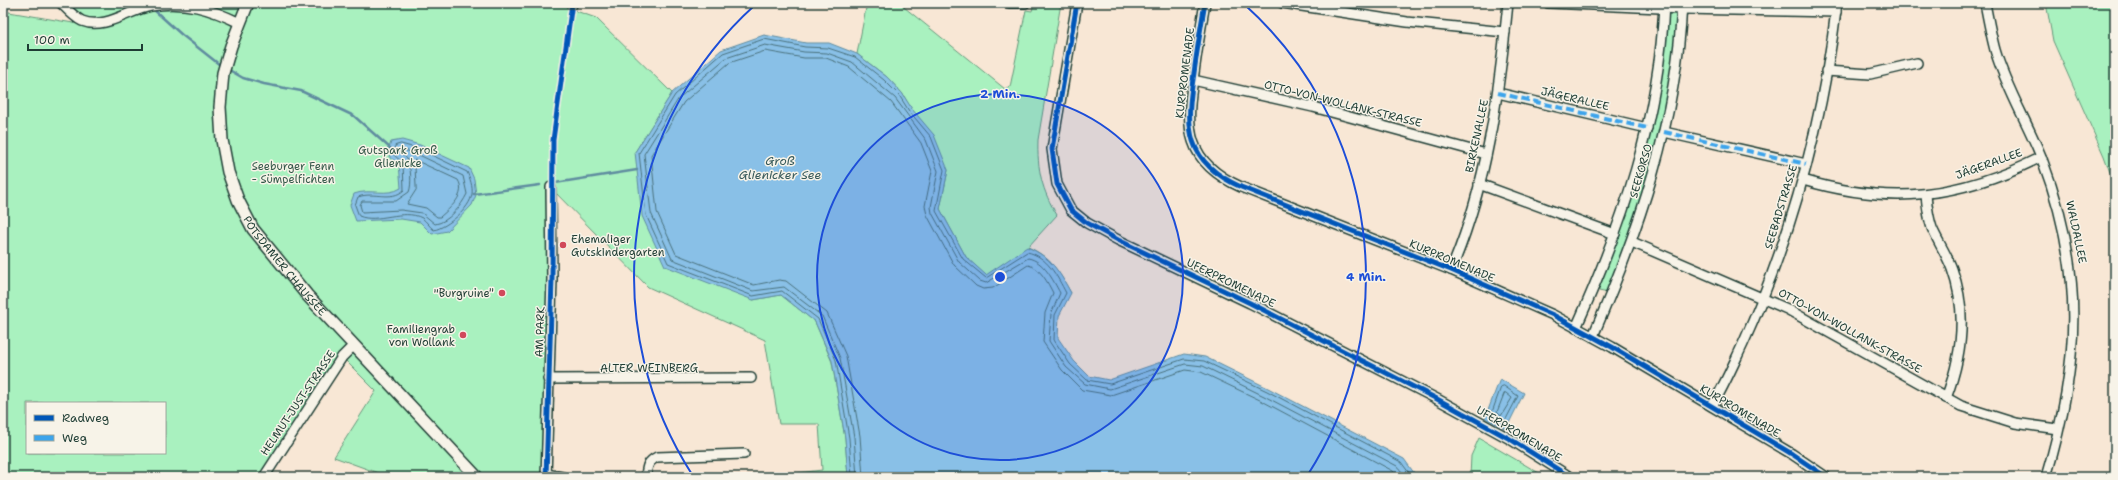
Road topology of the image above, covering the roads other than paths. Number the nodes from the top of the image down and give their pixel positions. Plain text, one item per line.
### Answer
1 (61, 3) edge
2 (248, 3) edge
3 (1009, 3) edge
4 (1025, 3) edge
5 (1077, 3) edge
6 (1205, 3) edge
7 (1282, 3) edge
8 (1508, 3) edge
9 (1548, 3) edge
10 (1985, 3) edge
11 (1664, 6) edge
12 (1682, 6) edge
13 (1836, 7) edge
14 (240, 23) junction
15 (1505, 32) junction
16 (1917, 63) dead end
17 (1826, 71) junction
18 (1192, 80) junction
19 (1498, 93) junction
20 (1647, 128) junction
21 (1664, 132) junction
22 (1486, 154) junction
23 (2041, 157) junction
24 (1806, 164) junction
25 (1803, 180) junction
26 (1479, 184) junction
27 (551, 187) dead end
28 (1926, 195) junction
29 (1615, 234) junction
30 (1632, 242) junction
31 (1452, 270) junction
32 (1763, 297) junction
33 (1576, 328) junction
34 (1593, 336) junction
35 (354, 345) junction
36 (751, 378) dead end
37 (548, 379) junction
38 (1946, 398) junction
39 (1712, 406) junction
40 (2058, 429) junction
41 (744, 454) dead end
42 (546, 476) edge
43 (264, 477) edge
44 (477, 477) edge
45 (562, 477) edge
46 (646, 477) edge
47 (1570, 477) edge
48 (1826, 477) edge
49 (2046, 477) edge

1 - 14 street
2 - 14 main road, POTSDAMER CHAUSSEE
3 - 4 street
5 - 47 street, UFERPROMENADE
6 - 18 street, KURPROMENADE
7 - 15 street
8 - 15 street, BIRKENALLEE
9 - 11 street
10 - 23 street, WALDALLEE
11 - 12 street
11 - 20 street, SEEKORSO
12 - 13 street
12 - 21 street, SEEKORSO
13 - 17 street, SEEBADSTRASSE
14 - 35 main road, POTSDAMER CHAUSSEE
15 - 19 street, BIRKENALLEE
16 - 17 street
17 - 24 street, SEEBADSTRASSE
18 - 22 street, OTTO-VON-WOLLANK-STRASSE
18 - 31 street, KURPROMENADE
19 - 20 street, JÄGERALLEE
19 - 22 street, BIRKENALLEE
20 - 29 street, SEEKORSO
21 - 24 street
21 - 30 street, SEEKORSO
22 - 26 street, BIRKENALLEE
23 - 28 street, JÄGERALLEE
23 - 40 street, WALDALLEE
24 - 25 street, SEEBADSTRASSE
25 - 28 street, JÄGERALLEE
25 - 32 street, SEEBADSTRASSE
26 - 29 street
26 - 31 street, BIRKENALLEE
27 - 37 street, AM PARK
28 - 38 street
29 - 33 street, SEEKORSO
30 - 32 street, OTTO-VON-WOLLANK-STRASSE
30 - 34 street, SEEKORSO
31 - 33 street, KURPROMENADE
32 - 38 street, OTTO-VON-WOLLANK-STRASSE
32 - 39 street, SEEBADSTRASSE
33 - 34 street, KURPROMENADE
34 - 39 street, KURPROMENADE
35 - 43 street, HELMUT-JUST-STRASSE
35 - 44 main road, POTSDAMER CHAUSSEE
36 - 37 street, ALTER WEINBERG
37 - 42 street, AM PARK
38 - 40 street, OTTO-VON-WOLLANK-STRASSE
39 - 48 street, KURPROMENADE
40 - 49 street, WALDALLEE
41 - 46 street
42 - 45 street, AM PARK

